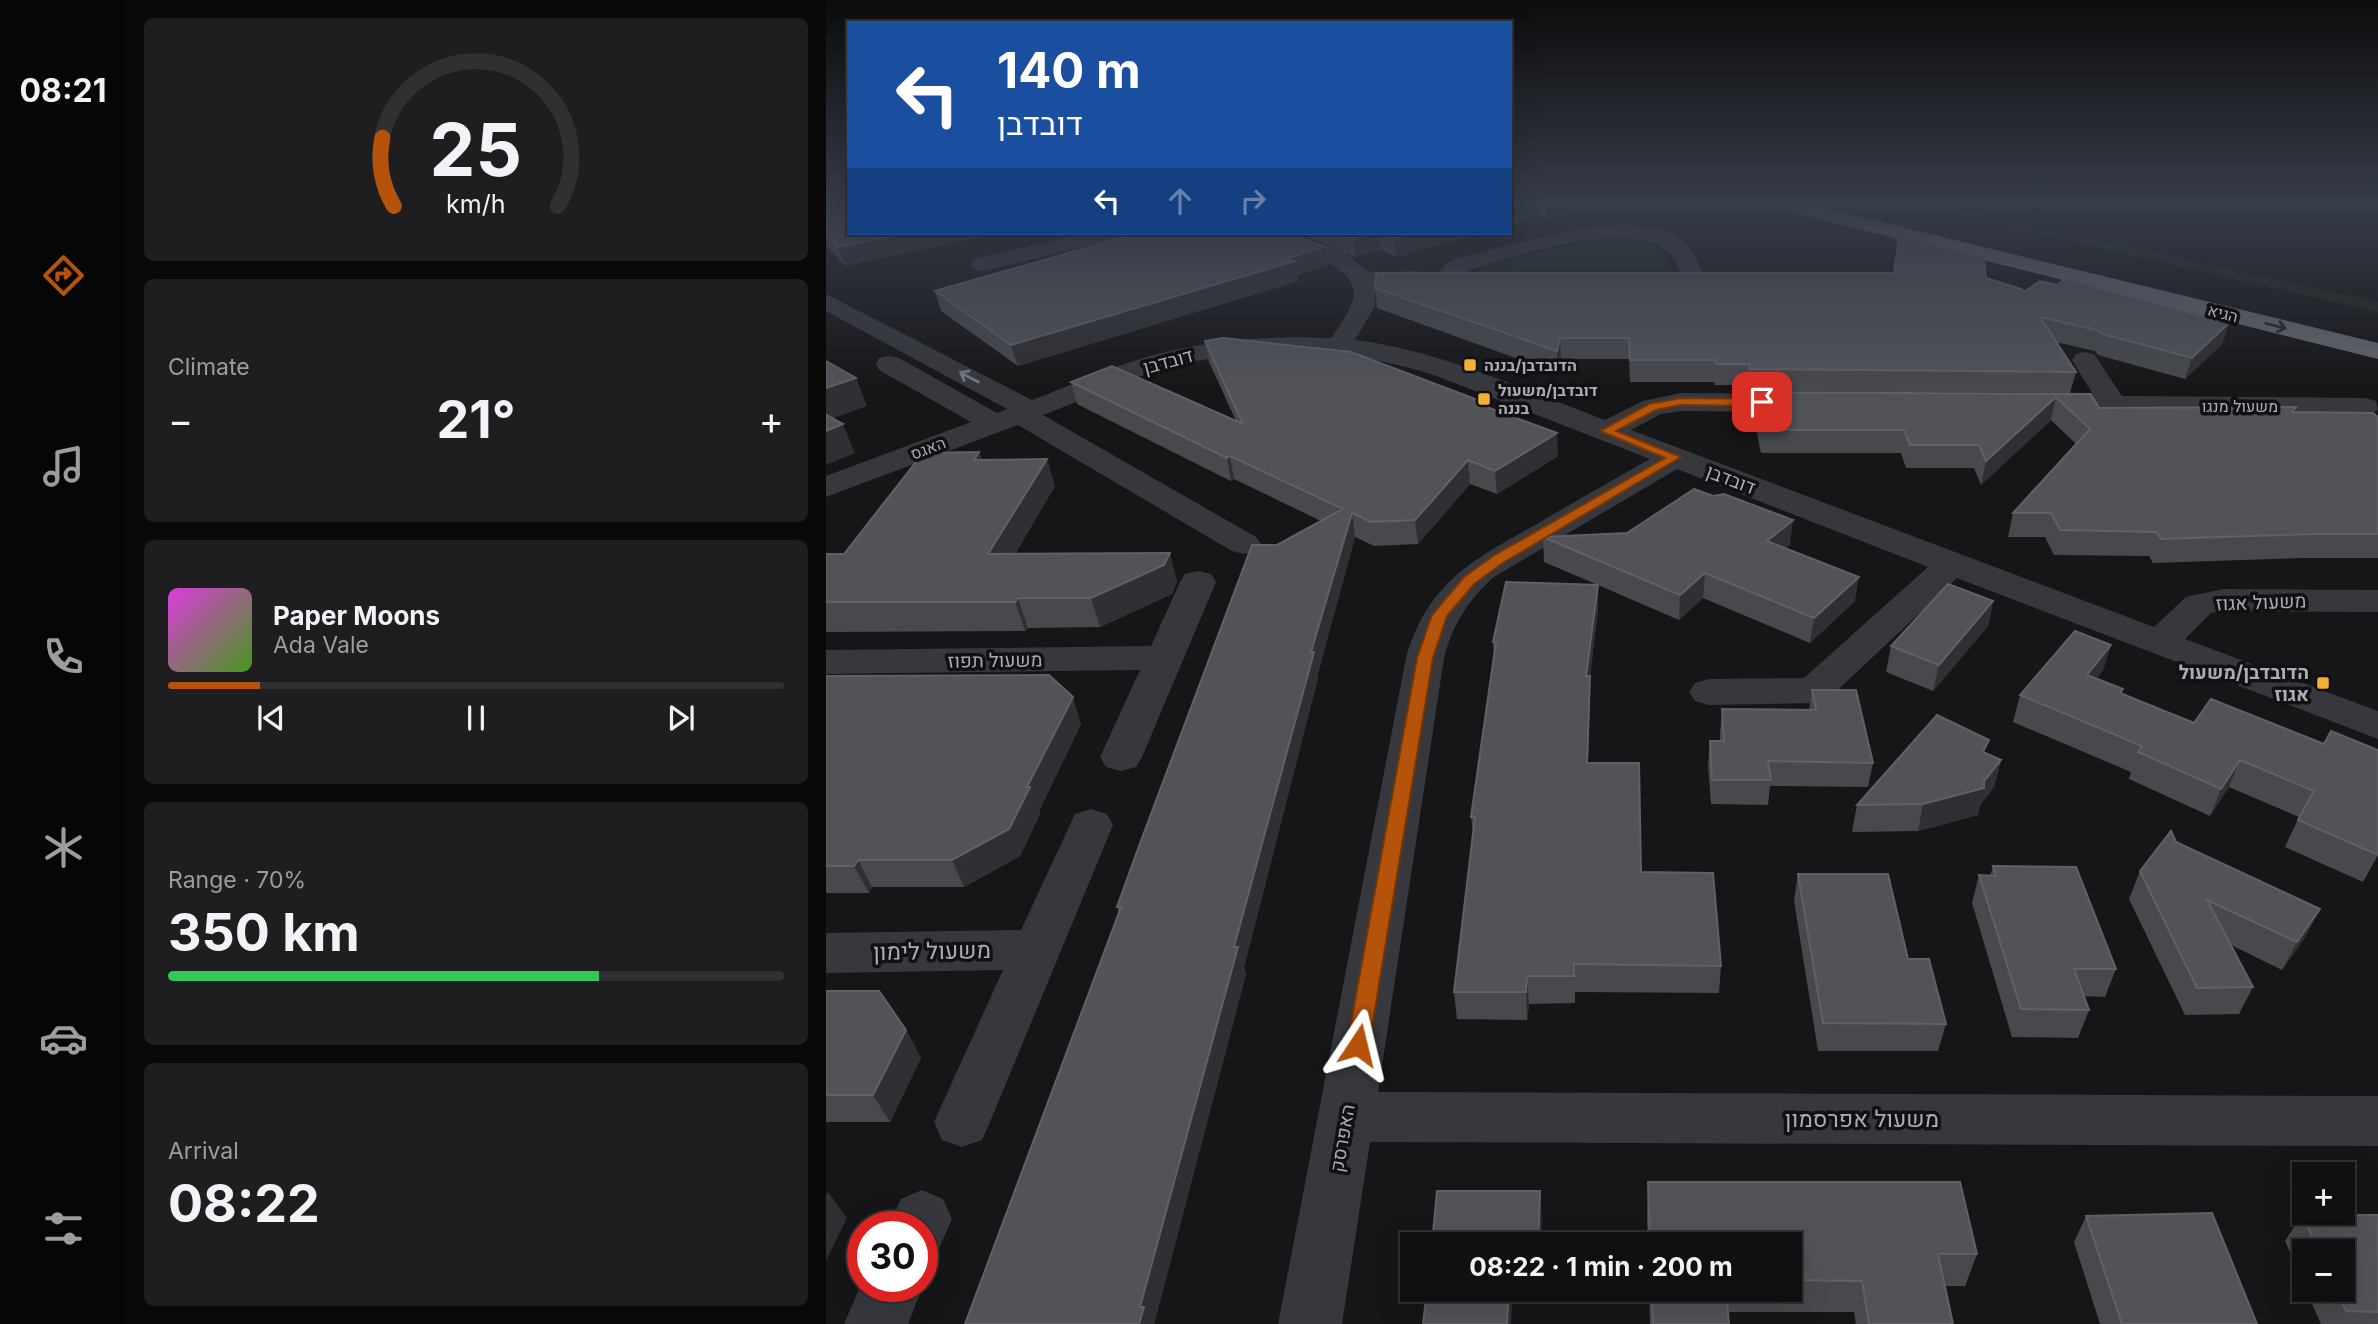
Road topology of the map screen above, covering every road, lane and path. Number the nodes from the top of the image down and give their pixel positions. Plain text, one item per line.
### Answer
1 (1347, 266) edge
2 (1460, 266) edge
3 (1690, 266) edge
4 (2033, 266) edge
5 (2105, 266) edge
6 (1665, 278) edge
7 (1693, 278) junction
8 (1719, 278) edge
9 (1362, 279) junction
10 (1445, 279) junction
11 (1500, 279) edge
12 (826, 301) edge
13 (826, 328) edge
14 (2378, 331) edge
15 (1339, 345) junction
16 (2378, 351) edge
17 (2085, 360) dead end
18 (1835, 403) edge
19 (2016, 404) edge
20 (2113, 405) junction
21 (2366, 407) dead end
22 (1014, 415) junction
23 (1606, 431) junction
24 (1675, 457) junction
25 (834, 482) edge
26 (1244, 544) dead end
27 (1952, 564) junction
28 (1198, 582) dead end
29 (2378, 601) edge
30 (2158, 643) junction
31 (1165, 658) junction
32 (826, 662) edge
33 (1709, 692) dead end
34 (2378, 726) edge
35 (1121, 757) dead end
36 (1091, 825) dead end
37 (1037, 950) junction
38 (826, 953) edge
39 (1345, 1117) junction
40 (2378, 1121) edge
41 (962, 1122) dead end
42 (885, 1302) edge
43 (876, 1324) edge
44 (1310, 1324) edge

1 - 9 street
2 - 10 street
3 - 7 street
4 -> 16 highway, הגיא
5 - 14 highway, הגיא
6 - 7 street
7 - 8 street
9 - 10 street
9 - 15 street
10 - 11 street
22 -> 12 street
13 - 22 street
15 - 22 street, דובדבן
15 - 23 street, דובדבן
17 - 20 street
18 - 23 street
19 - 20 street, משעול מנגו
20 - 21 street, משעול מנגו
22 - 25 street, האגס
22 - 26 street
23 - 24 street, דובדבן
24 - 27 street, דובדבן
24 - 39 street, האפרסק
27 - 30 street, דובדבן
27 - 33 street
28 - 31 street
29 - 30 street, משעול אגוז
30 - 34 street, דובדבן
31 - 32 street, משעול תפוז
31 - 35 street
36 - 37 street
37 - 38 street, משעול לימון
37 - 41 street
39 - 40 street, משעול אפרסמון
39 - 44 street, האפרסק
42 - 43 street

